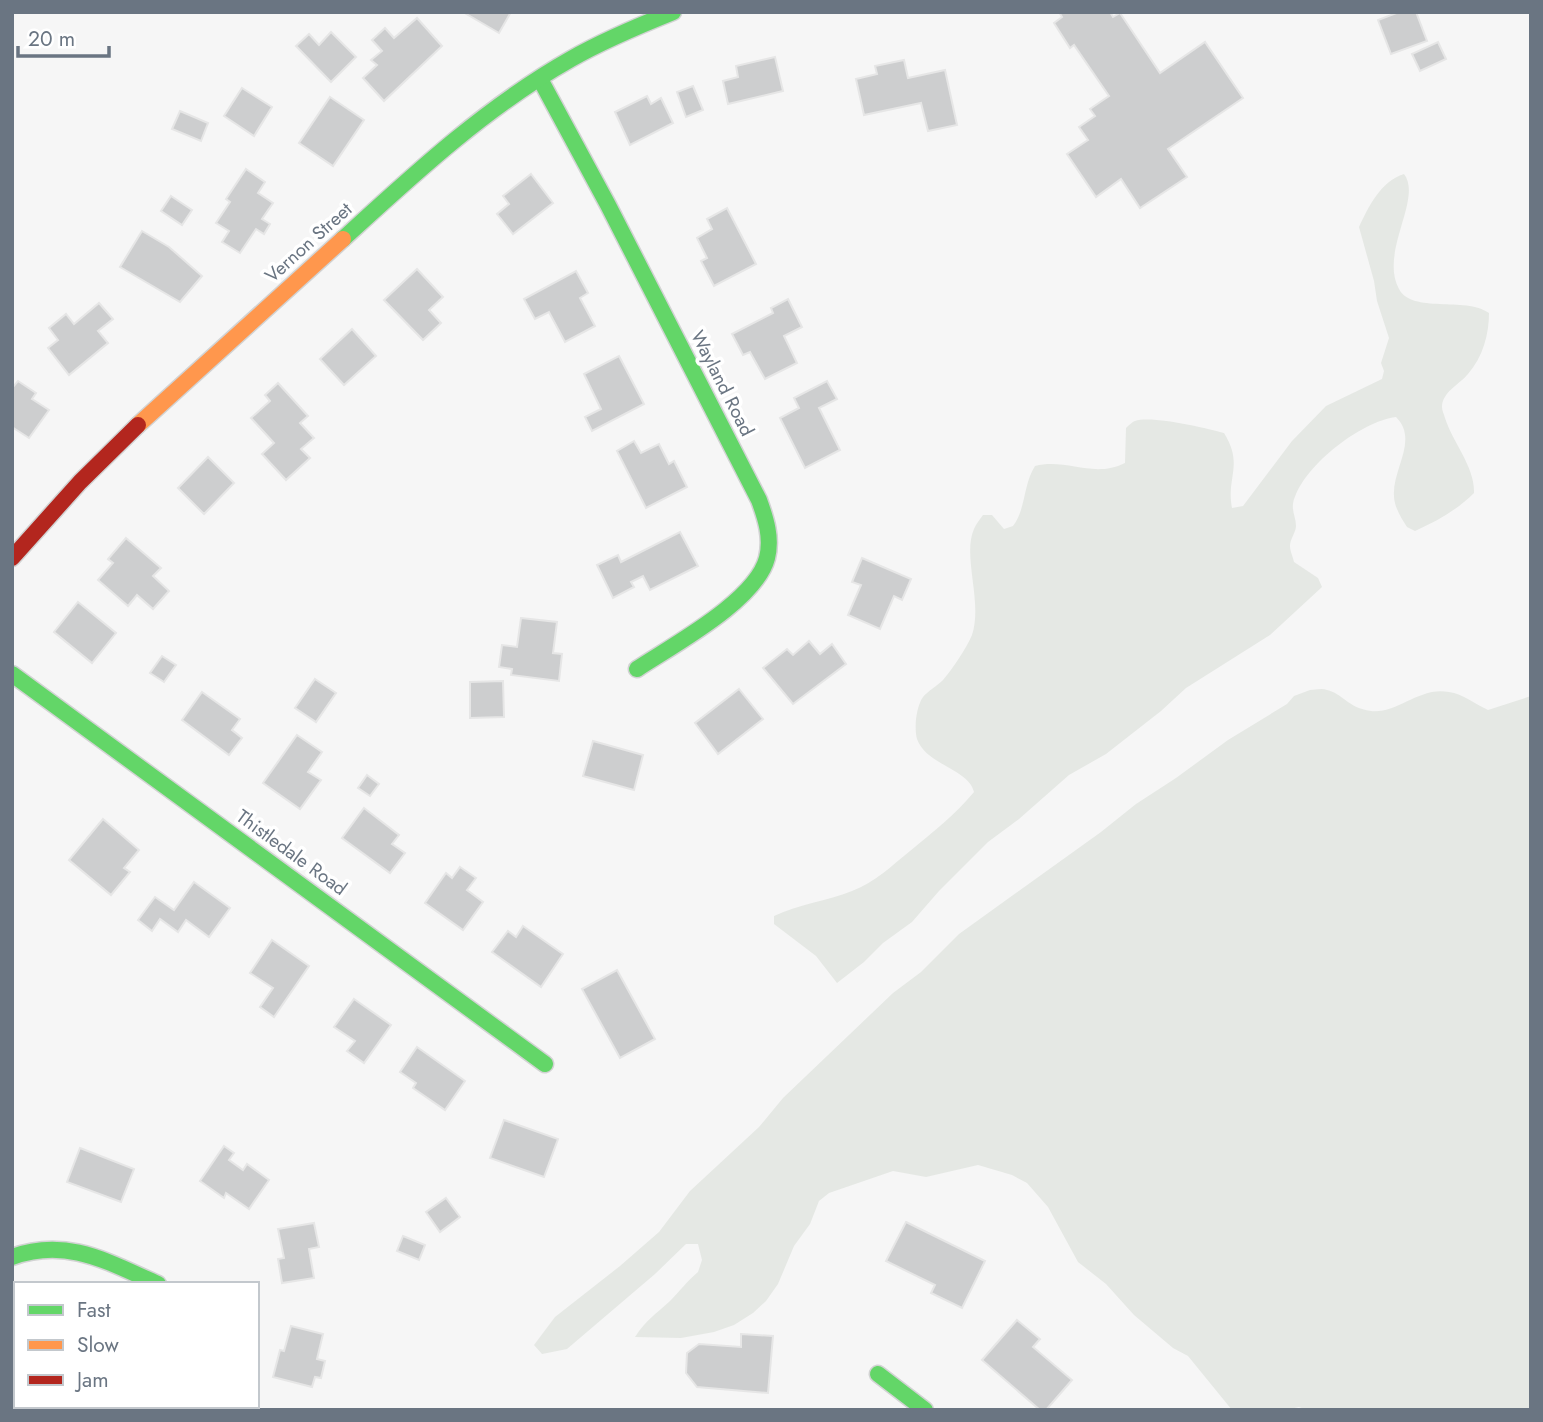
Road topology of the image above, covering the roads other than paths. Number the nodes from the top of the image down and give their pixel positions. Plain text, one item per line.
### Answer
1 (673, 12) edge
2 (540, 79) junction
3 (12, 558) edge
4 (637, 669) dead end
5 (12, 674) edge
6 (545, 1064) dead end
7 (12, 1257) edge
8 (153, 1282) edge
9 (878, 1374) dead end
10 (925, 1410) edge

1 - 2 street, Vernon Street
2 - 3 street, Vernon Street
2 - 4 street, Wayland Road
5 - 6 street, Thistledale Road
7 - 8 street
9 - 10 street

